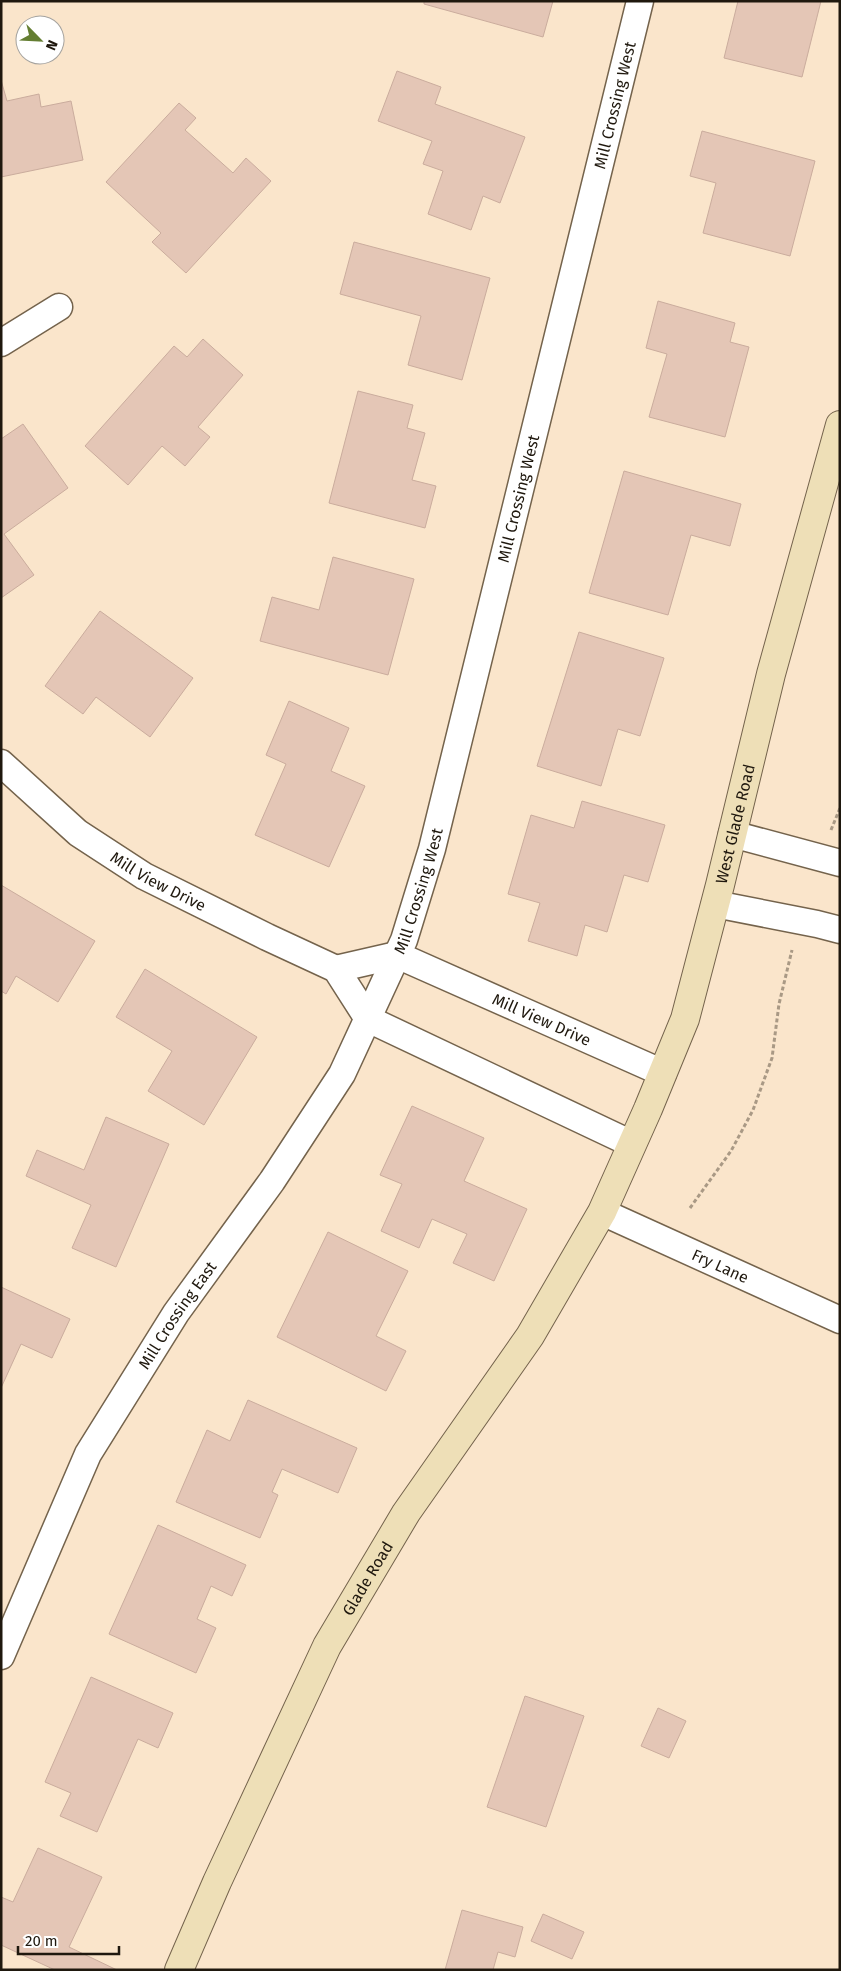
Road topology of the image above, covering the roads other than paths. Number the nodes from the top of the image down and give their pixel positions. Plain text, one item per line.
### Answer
1 (640, 1) edge
2 (59, 307) dead end
3 (1, 343) edge
4 (840, 425) edge
5 (834, 466) edge
6 (1, 763) edge
7 (732, 834) junction
8 (830, 860) edge
9 (715, 904) junction
10 (840, 930) edge
11 (397, 955) junction
12 (336, 969) junction
13 (381, 990) joint
14 (368, 1019) junction
15 (663, 1073) junction
16 (632, 1144) junction
17 (602, 1212) junction
18 (840, 1320) edge
19 (1, 1656) edge
20 (179, 1970) edge

1 - 11 street, Mill Crossing West
2 - 3 street
4 - 5 main road, West Glade Road
5 - 7 main road, West Glade Road
6 - 12 street, Mill View Drive
7 - 8 street
7 - 9 main road, West Glade Road
9 - 10 street
9 - 15 main road, West Glade Road
11 - 12 street
11 - 13 street, Mill Crossing West
11 - 15 street, Mill View Drive
12 - 14 street
13 - 14 street, Mill Crossing East
14 - 16 street
14 - 19 street, Mill Crossing East
15 - 16 main road, West Glade Road
16 - 17 main road, West Glade Road
17 - 18 street, Fry Lane
17 - 20 main road, Glade Road

